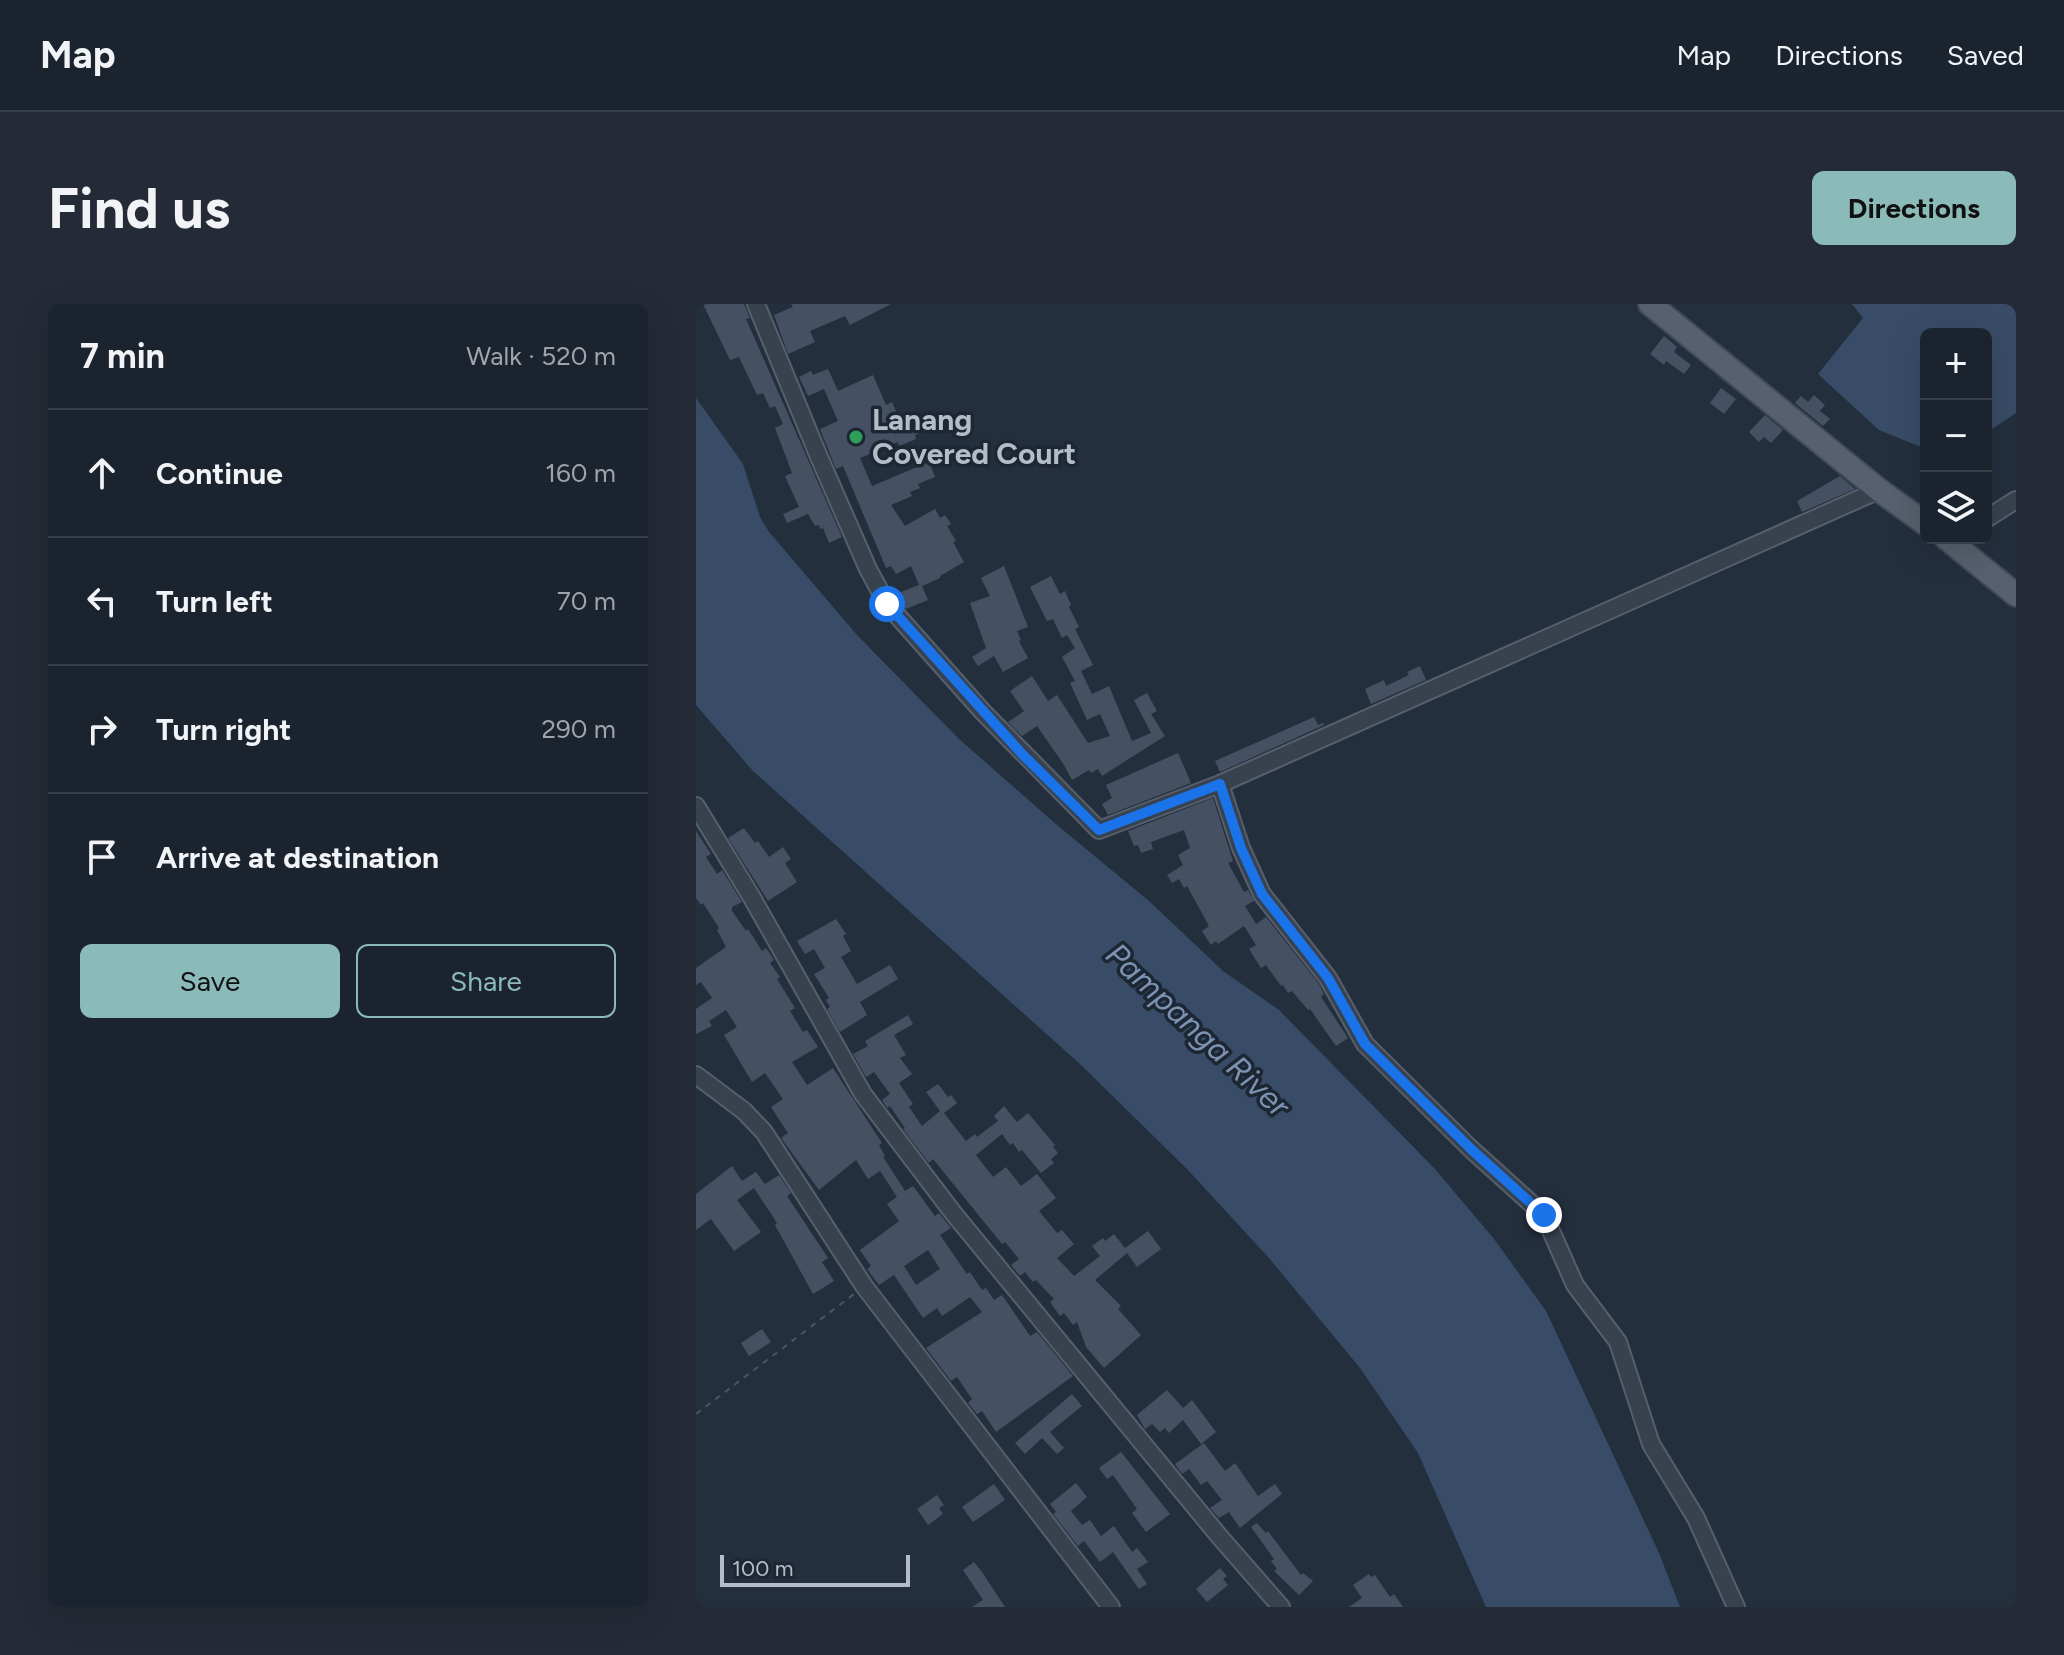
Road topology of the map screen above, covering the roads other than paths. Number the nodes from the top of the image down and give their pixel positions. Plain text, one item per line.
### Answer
1 (756, 304) edge
2 (1650, 304) edge
3 (1879, 490) junction
4 (2016, 500) edge
5 (1992, 515) edge
6 (1920, 520) edge
7 (1956, 544) edge
8 (2016, 595) edge
9 (1220, 784) junction
10 (696, 806) edge
11 (696, 1075) edge
12 (1111, 1607) edge
13 (1281, 1607) edge
14 (1736, 1607) edge

1 - 9 street
2 - 3 main road
3 - 6 main road
3 - 9 street
4 - 5 street
7 - 8 main road
9 - 14 street
10 - 13 street
11 - 12 street

